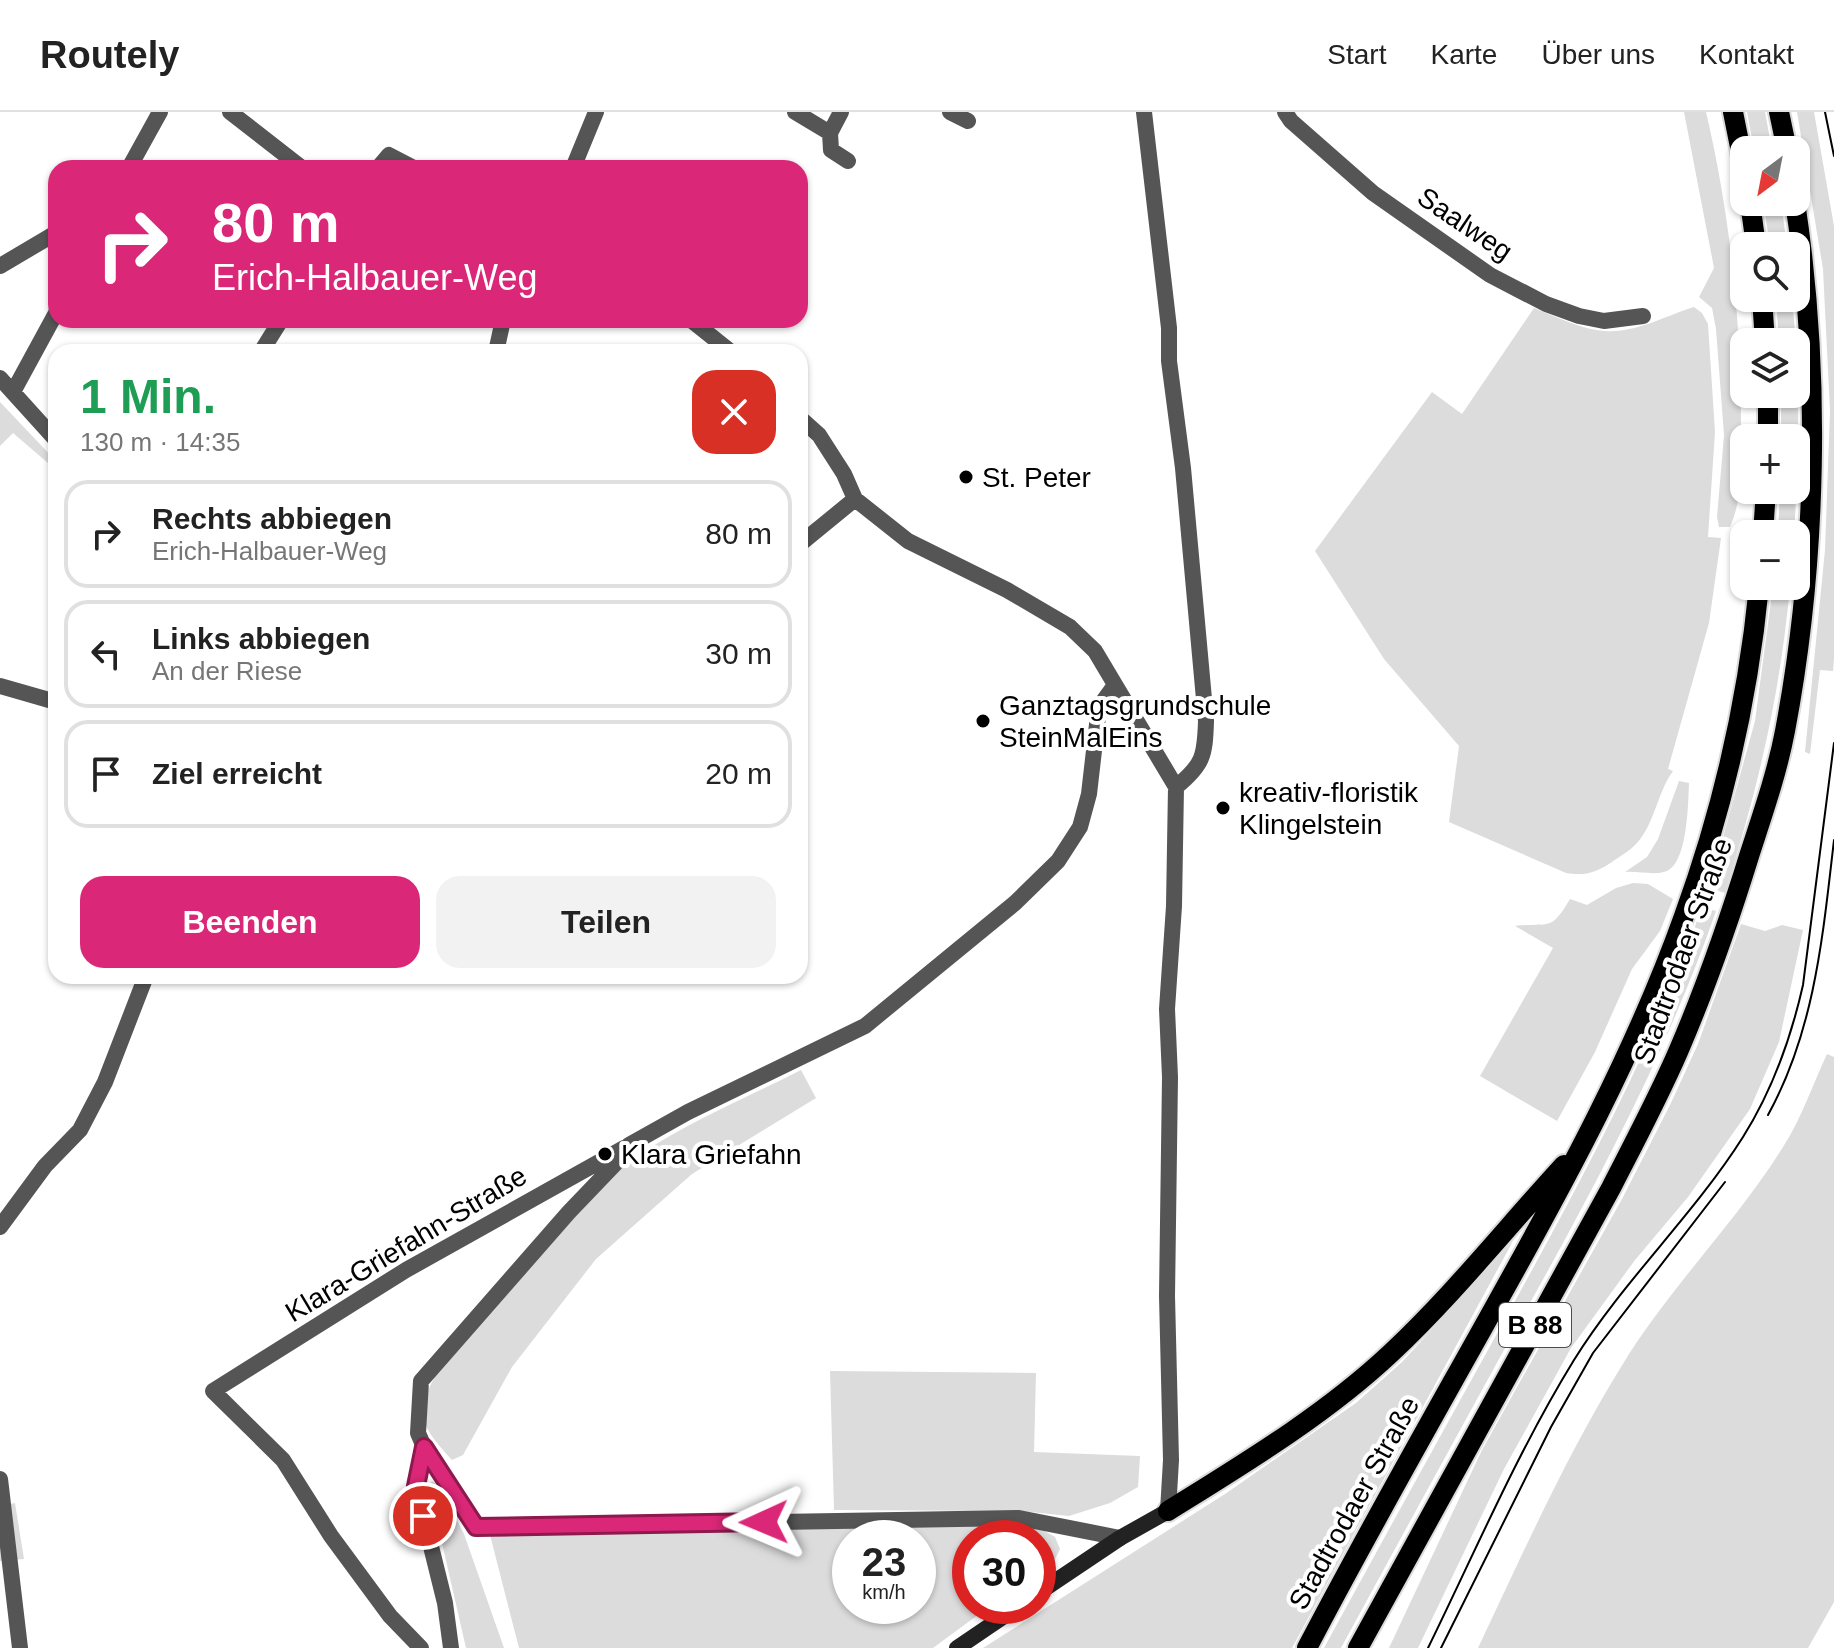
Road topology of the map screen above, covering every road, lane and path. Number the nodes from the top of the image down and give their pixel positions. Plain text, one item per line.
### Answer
1 (160, 112) edge
2 (230, 112) edge
3 (596, 112) edge
4 (795, 112) edge
5 (841, 112) edge
6 (950, 112) edge
7 (1144, 112) edge
8 (1285, 112) edge
9 (1733, 112) edge
10 (1779, 112) edge
11 (968, 121) dead end
12 (830, 133) junction
13 (1738, 136) edge
14 (1784, 136) edge
15 (133, 160) edge
16 (292, 160) edge
17 (576, 160) edge
18 (848, 161) dead end
19 (1797, 216) edge
20 (48, 238) edge
21 (0, 266) edge
22 (1643, 316) dead end
23 (48, 328) edge
24 (701, 328) edge
25 (721, 344) edge
26 (0, 378) edge
27 (13, 392) junction
28 (808, 425) edge
29 (48, 431) edge
30 (855, 499) junction
31 (808, 537) edge
32 (1757, 600) edge
33 (1115, 685) junction
34 (0, 686) edge
35 (48, 700) edge
36 (1176, 787) junction
37 (143, 984) edge
38 (1585, 1141) junction
39 (629, 1145) junction
40 (0, 1227) edge
41 (424, 1447) junction
42 (0, 1479) edge
43 (1168, 1511) junction
44 (1120, 1538) junction
45 (1056, 1581) edge
46 (992, 1624) edge
47 (20, 1648) edge
48 (421, 1648) edge
49 (451, 1648) edge
50 (957, 1648) edge
51 (1307, 1648) edge
52 (1358, 1648) edge

1 - 15 street
2 - 16 street
3 - 17 street
4 - 12 street
5 - 12 street
6 - 11 street
7 - 36 street
8 - 22 street, Saalweg
9 - 13 main road
10 - 14 main road
12 - 18 street
19 - 52 main road, Stadtrodaer Straße / B 88
20 - 21 street
23 - 27 street
24 - 25 street
26 - 27 street
27 - 29 street
28 - 30 street
30 - 31 street
30 - 33 street
32 - 38 main road, Stadtrodaer Straße / B 88
33 - 36 street
33 - 39 street, Klara-Griefahn-Straße
34 - 35 street
36 - 43 street
37 - 40 street
38 - 43 main road
38 - 51 main road, Stadtrodaer Straße / B 88
39 - 41 street, Klara-Griefahn-Straße
39 - 48 street, Klara-Griefahn-Straße
41 - 44 street
41 - 49 street
42 - 47 street
43 - 44 main road
44 - 45 main road
46 - 50 main road

